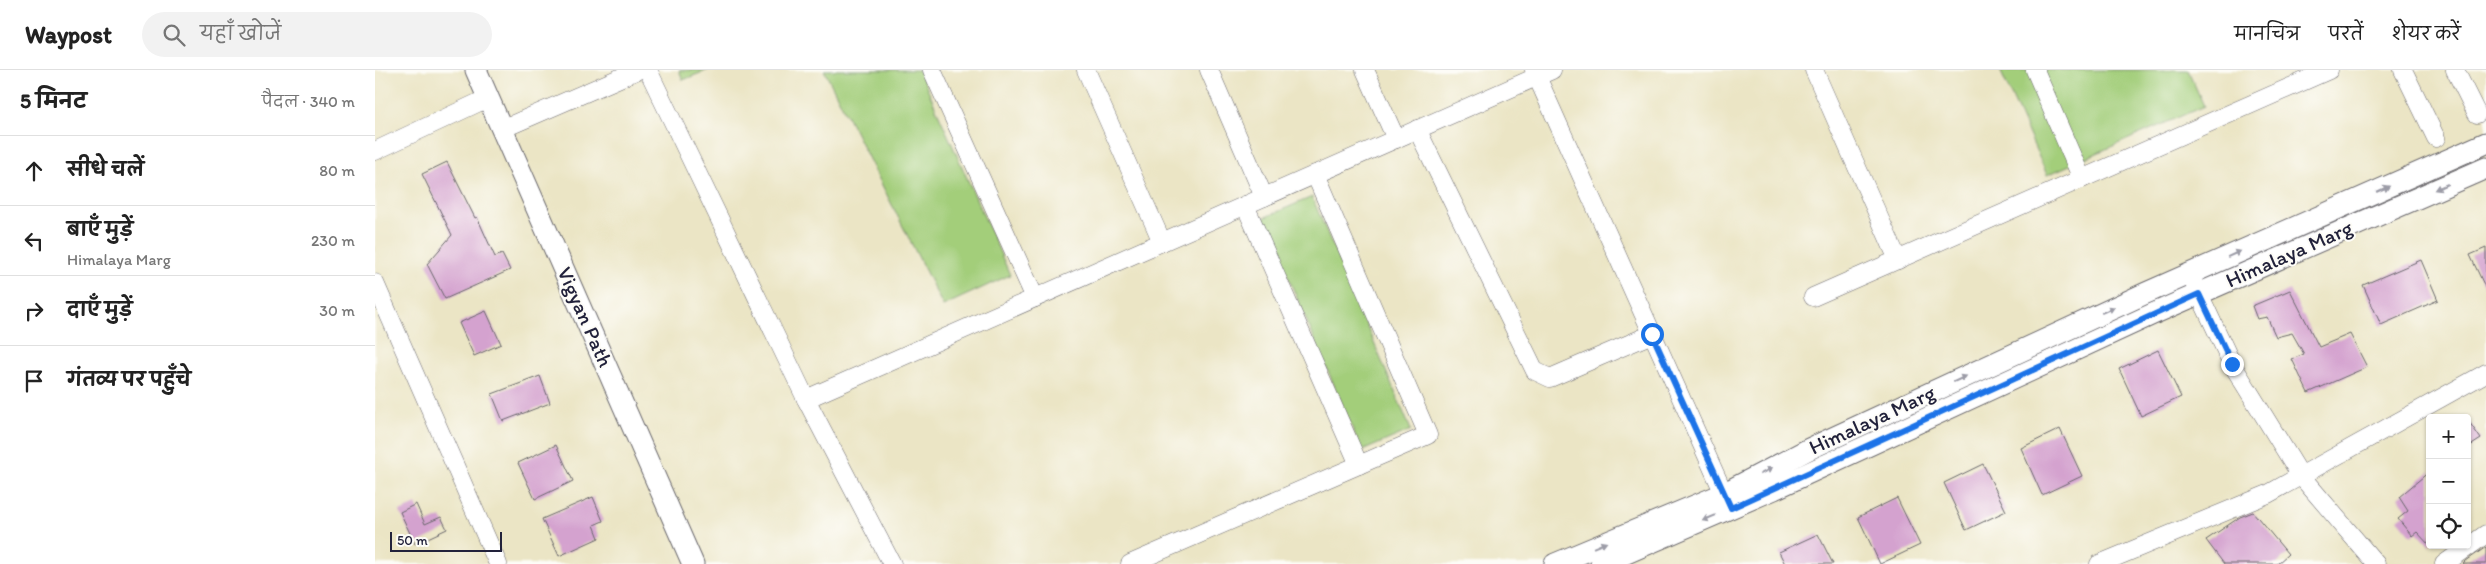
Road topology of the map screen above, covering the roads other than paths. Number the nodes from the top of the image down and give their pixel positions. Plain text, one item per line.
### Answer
1 (476, 70) edge
2 (638, 70) edge
3 (648, 70) edge
4 (932, 70) edge
5 (1085, 70) edge
6 (1209, 70) edge
7 (1365, 70) edge
8 (1814, 70) edge
9 (2035, 70) edge
10 (2327, 70) edge
11 (2403, 70) edge
12 (2455, 70) edge
13 (1541, 72) edge
14 (488, 98) junction
15 (2477, 114) dead end
16 (502, 129) junction
17 (1417, 129) junction
18 (2436, 138) dead end
19 (1396, 139) junction
20 (2486, 143) edge
21 (375, 151) edge
22 (2486, 168) edge
23 (1315, 174) junction
24 (2082, 179) junction
25 (1264, 197) junction
26 (1245, 205) junction
27 (1161, 242) junction
28 (1898, 260) junction
29 (2189, 274) junction
30 (375, 284) edge
31 (2199, 294) junction
32 (1813, 297) dead end
33 (1035, 298) junction
34 (1652, 334) junction
35 (2486, 373) edge
36 (806, 399) junction
37 (1359, 465) junction
38 (2301, 476) junction
39 (1727, 501) junction
40 (2486, 534) edge
41 (498, 564) edge
42 (693, 564) edge
43 (892, 564) edge
44 (1130, 564) edge
45 (1555, 564) edge
46 (1601, 564) edge
47 (2099, 564) edge
48 (2376, 564) edge
49 (2444, 564) edge

1 - 14 main road, Vigyan Path
2 - 16 street
3 - 36 street
4 - 33 street
5 - 27 street
6 - 25 street
7 - 19 street
8 - 28 street
9 - 24 street
10 - 24 street
11 - 18 street
12 - 15 street
13 - 17 street
13 - 34 street
14 - 16 main road, Vigyan Path
14 - 21 street
16 - 42 main road, Vigyan Path
17 - 19 street
17 - 34 street
19 - 23 street
29 -> 20 main road, Himalaya Marg
22 -> 31 main road, Himalaya Marg
23 - 25 street
23 - 37 street
24 - 28 street
25 - 26 street
26 - 27 street
26 - 37 street
27 - 33 street
28 - 32 street
29 - 31 street
39 -> 29 main road, Himalaya Marg
30 - 41 street
31 - 38 street
31 - 39 main road, Himalaya Marg
33 - 36 street
34 - 39 street
35 - 38 street
36 - 43 street
37 - 44 street
38 - 47 street
38 - 48 street
45 -> 39 main road, Himalaya Marg
39 -> 46 main road, Himalaya Marg
40 - 49 street

